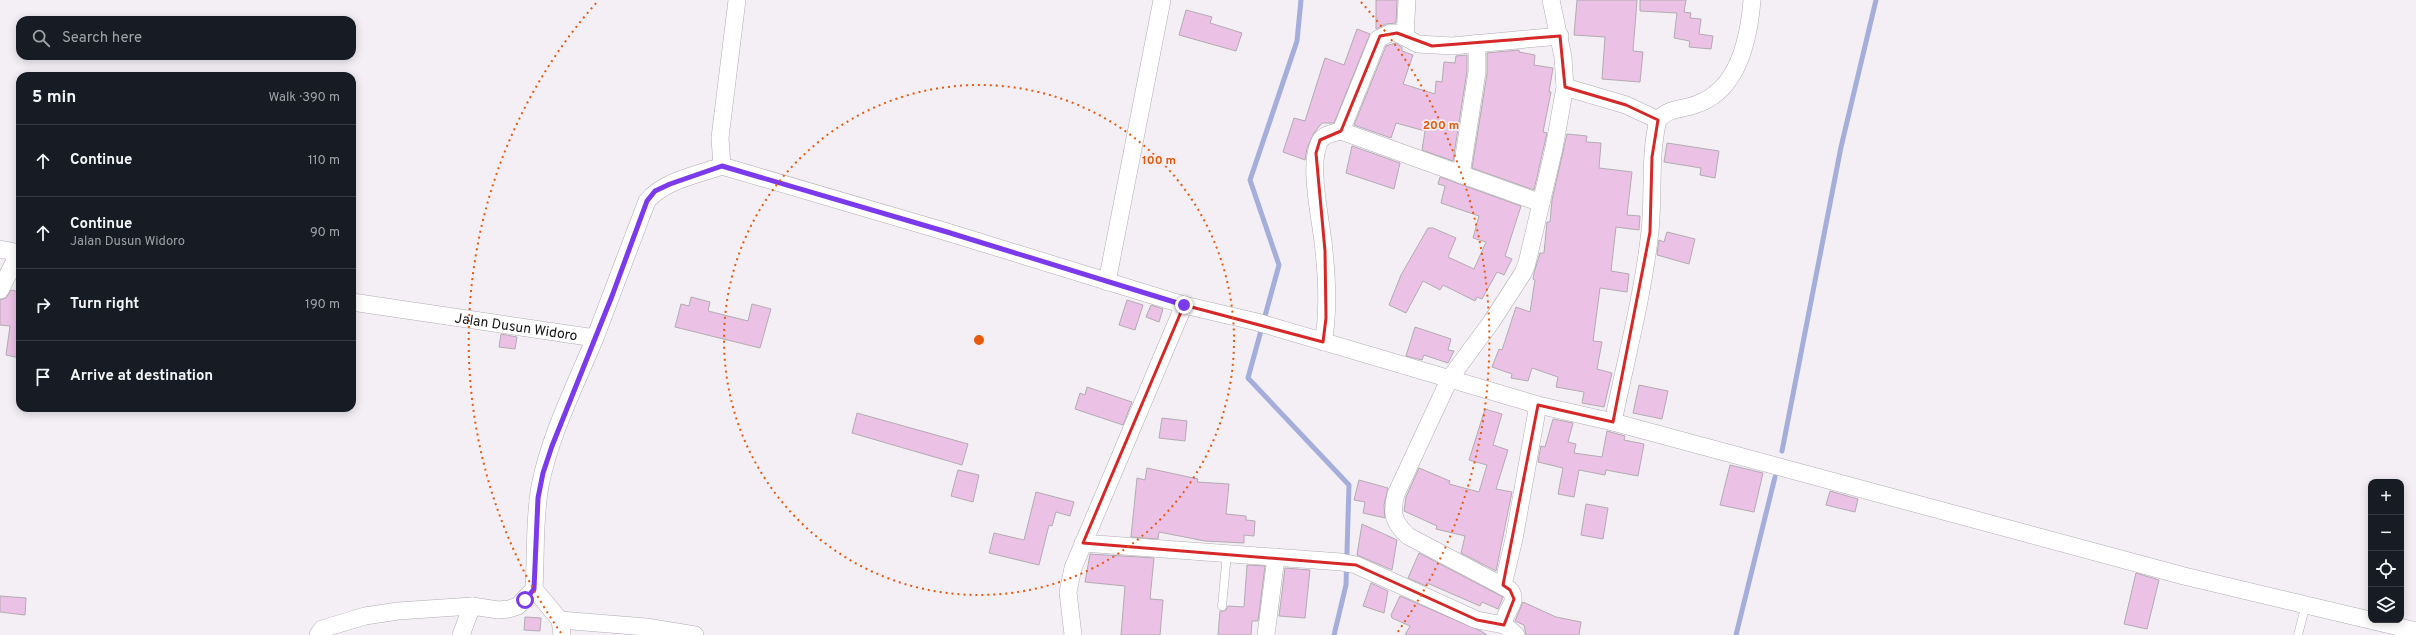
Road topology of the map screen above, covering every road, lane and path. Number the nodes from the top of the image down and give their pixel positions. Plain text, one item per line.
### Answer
1 (737, 0) edge
2 (1162, 0) edge
3 (1407, 0) edge
4 (1550, 0) edge
5 (1752, 0) edge
6 (1560, 36) junction
7 (1405, 37) junction
8 (1478, 42) junction
9 (1565, 87) junction
10 (1658, 120) junction
11 (1341, 131) junction
12 (722, 166) junction
13 (1461, 175) junction
14 (1541, 203) junction
15 (0, 249) edge
16 (16, 252) edge
17 (16, 260) edge
18 (1107, 282) junction
19 (0, 290) edge
20 (356, 303) edge
21 (1184, 305) junction
22 (595, 338) junction
23 (1323, 342) junction
24 (1450, 378) junction
25 (1538, 405) junction
26 (1613, 422) junction
27 (1083, 543) junction
28 (1227, 554) junction
29 (1276, 557) junction
30 (1503, 586) junction
31 (534, 589) junction
32 (2306, 604) junction
33 (472, 606) junction
34 (1222, 606) dead end
35 (561, 627) edge
36 (1510, 630) edge
37 (2416, 631) edge
38 (318, 635) edge
39 (461, 635) edge
40 (696, 635) edge
41 (1073, 635) edge
42 (1266, 635) edge
43 (2298, 635) edge

1 - 12 street
2 - 18 street
3 - 7 street
4 - 6 street
5 - 10 street
6 - 8 street
6 - 9 street
7 - 8 street
7 - 11 street
8 - 13 street
9 - 10 street
9 - 14 street
10 - 26 street
11 - 13 street
11 - 23 street
12 - 18 street
12 - 22 street, Jalan Dusun Widoro
13 - 14 street
14 - 24 street
15 - 16 street
17 - 19 street
18 - 21 street
20 - 22 street, Jalan Dusun Widoro
21 - 23 street
21 - 27 street
22 - 31 street
23 - 24 street
24 - 25 street
24 - 30 street
25 - 26 street
25 - 30 street
26 - 32 street
27 - 28 street
27 - 41 street
28 - 29 street
28 - 34 lane
29 - 36 street
29 - 42 street
30 - 36 street
31 - 33 street
31 - 35 street
32 - 37 street
32 - 43 lane
33 - 38 street
33 - 39 street
35 - 40 street

